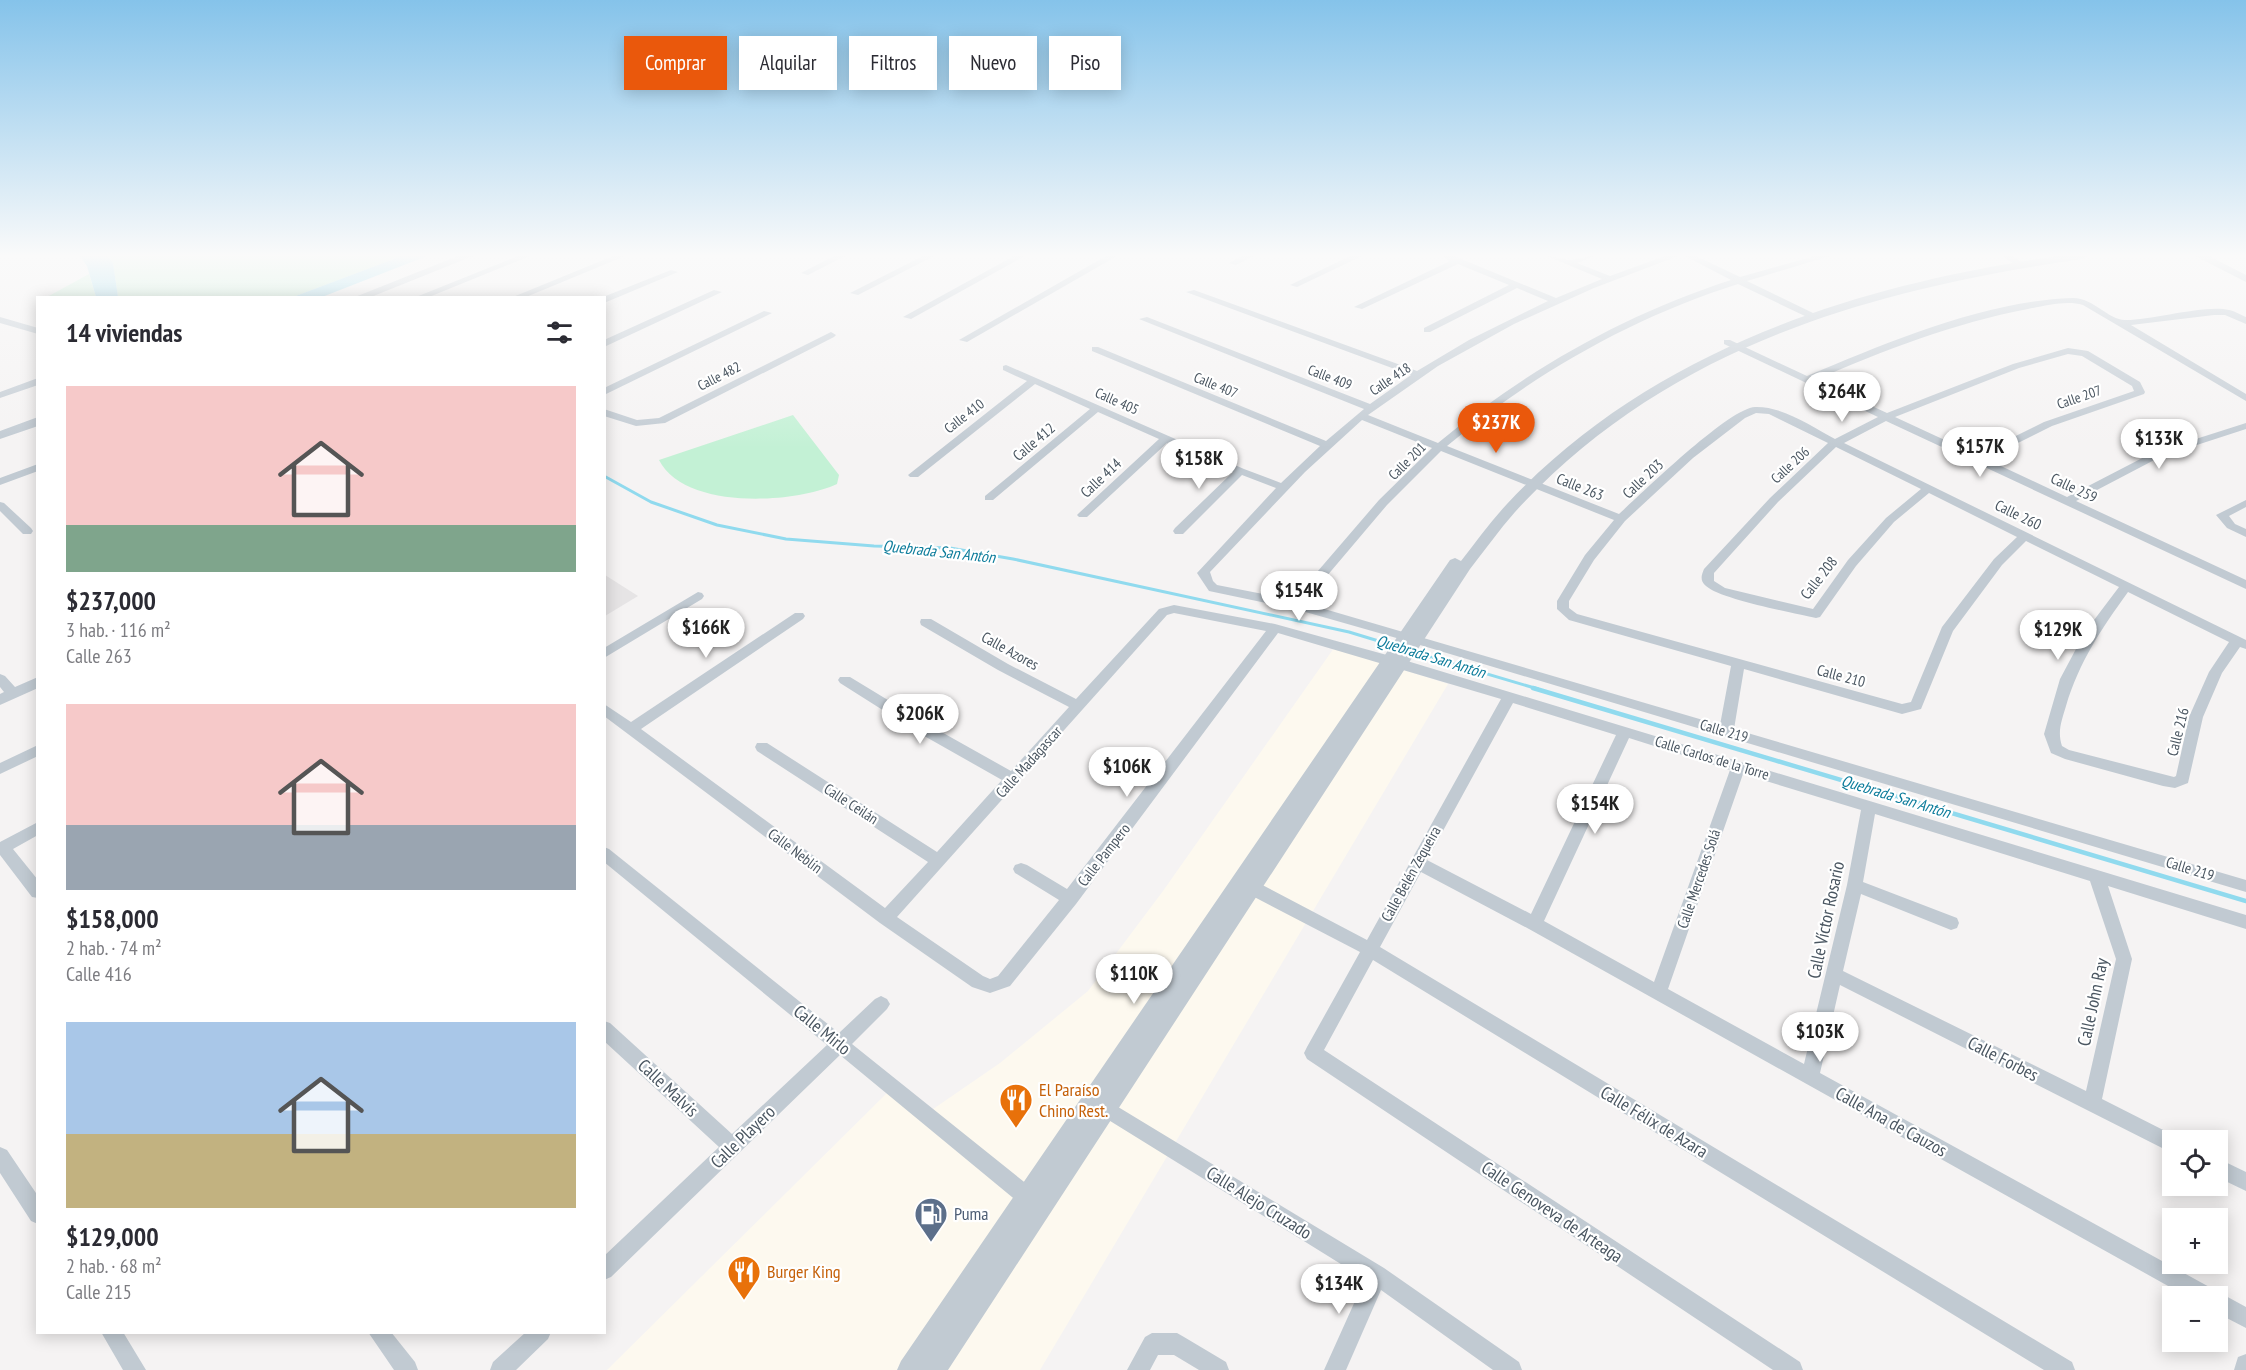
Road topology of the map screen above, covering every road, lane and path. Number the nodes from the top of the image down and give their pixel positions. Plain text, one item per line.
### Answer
1 (0, 320) edge
2 (656, 320) edge
3 (753, 320) edge
4 (1000, 320) edge
5 (1146, 320) edge
6 (1268, 320) edge
7 (1447, 320) edge
8 (1514, 320) edge
9 (1641, 320) edge
10 (1789, 320) edge
11 (1966, 320) edge
12 (2113, 320) edge
13 (2152, 320) edge
14 (2120, 324) junction
15 (36, 330) edge
16 (1427, 330) dead end
17 (831, 335) dead end
18 (964, 340) dead end
19 (606, 343) edge
20 (1731, 344) junction
21 (1095, 349) dead end
22 (2060, 353) joint
23 (1006, 368) dead end
24 (1419, 375) junction
25 (1806, 380) junction
26 (1033, 381) junction
27 (36, 382) edge
28 (606, 391) edge
29 (1, 394) edge
30 (2246, 398) edge
31 (1097, 408) junction
32 (1372, 408) junction
33 (606, 413) edge
34 (1361, 416) junction
35 (1741, 416) joint
36 (1885, 417) junction
37 (36, 422) edge
38 (2246, 426) edge
39 (0, 435) edge
40 (1166, 438) junction
41 (1835, 443) junction
42 (1327, 445) junction
43 (1440, 447) junction
44 (1976, 460) junction
45 (36, 468) edge
46 (1240, 471) junction
47 (914, 475) dead end
48 (0, 482) edge
49 (1530, 483) junction
50 (1283, 487) junction
51 (1929, 488) junction
52 (989, 498) dead end
53 (2067, 501) junction
54 (2246, 503) edge
55 (0, 505) edge
56 (1083, 515) dead end
57 (1621, 519) junction
58 (27, 531) dead end
59 (1179, 531) dead end
60 (2246, 533) edge
61 (2025, 535) junction
62 (1204, 578) joint
63 (1709, 584) joint
64 (2246, 585) edge
65 (2126, 586) junction
66 (698, 596) dead end
67 (1296, 605) junction
68 (1173, 609) joint
69 (1563, 609) joint
70 (799, 616) dead end
71 (926, 622) dead end
72 (1275, 628) junction
73 (1411, 638) junction
74 (2242, 643) edge
75 (606, 653) edge
76 (1395, 662) junction
77 (1738, 665) junction
78 (0, 679) edge
79 (845, 680) dead end
80 (36, 683) edge
81 (14, 694) junction
82 (1510, 696) junction
83 (0, 700) edge
84 (1079, 706) junction
85 (606, 710) edge
86 (631, 729) junction
87 (1625, 731) junction
88 (1726, 732) junction
89 (762, 747) dead end
90 (36, 751) edge
91 (1739, 766) junction
92 (0, 769) edge
93 (1013, 779) junction
94 (1869, 806) junction
95 (36, 829) edge
96 (2, 848) edge
97 (606, 855) edge
98 (939, 861) junction
99 (1418, 861) junction
100 (1021, 869) dead end
101 (2097, 877) junction
102 (1246, 885) junction
103 (1855, 885) junction
104 (2246, 886) edge
105 (36, 890) edge
106 (1070, 899) junction
107 (886, 918) junction
108 (2246, 922) edge
109 (1951, 923) dead end
110 (1535, 924) junction
111 (1369, 949) junction
112 (1834, 974) junction
113 (990, 986) joint
114 (1659, 992) junction
115 (880, 1004) dead end
116 (606, 1031) edge
117 (839, 1044) junction
118 (1313, 1053) joint
119 (1810, 1077) junction
120 (2091, 1103) junction
121 (1099, 1105) junction
122 (2162, 1139) edge
123 (732, 1147) junction
124 (2, 1163) edge
125 (2228, 1173) edge
126 (2246, 1182) edge
127 (1033, 1201) junction
128 (36, 1211) edge
129 (606, 1268) edge
130 (1377, 1275) junction
131 (2188, 1286) edge
132 (2228, 1308) edge
133 (2246, 1318) edge
134 (112, 1334) edge
135 (380, 1334) edge
136 (539, 1334) edge
137 (2246, 1365) edge
138 (135, 1370) edge
139 (407, 1370) edge
140 (501, 1370) edge
141 (910, 1370) edge
142 (933, 1370) edge
143 (1138, 1370) edge
144 (1218, 1370) edge
145 (1335, 1370) edge
146 (1511, 1370) edge
147 (1792, 1370) edge
148 (2064, 1370) edge
149 (2245, 1370) edge

1 - 15 street
2 - 19 street
3 - 28 street
4 - 18 street
5 - 32 street, Calle 409
6 - 24 street
7 - 16 street
8 - 24 street, Calle 418
9 - 43 street, Calle 201
10 - 20 street
11 - 25 street
12 - 14 street
13 - 14 street
14 - 30 street
17 - 33 street, Calle 482
20 - 25 street, Calle 259
20 - 49 street
21 - 42 street, Calle 407
22 - 36 street, Calle 206
22 - 44 street, Calle 207
23 - 26 street, Calle 405
24 - 32 street, Calle 418
25 - 36 street, Calle 259
26 - 31 street, Calle 405
26 - 47 street, Calle 410
27 - 29 street
31 - 40 street, Calle 405
31 - 52 street, Calle 412
32 - 34 street, Calle 418
34 - 42 street, Calle 418
34 - 43 street, Calle 263
35 - 41 street, Calle 260
35 - 57 street, Calle 203
36 - 41 street, Calle 206
36 - 44 street, Calle 259
37 - 39 street
38 - 53 street
40 - 46 street, Calle 405
40 - 56 street, Calle 414
41 - 51 street, Calle 260
41 - 63 street, Calle 206
42 - 50 street, Calle 418
43 - 49 street, Calle 263
43 - 67 street, Calle 201
44 - 53 street, Calle 259
45 - 48 street
46 - 50 street, Calle 405
46 - 59 street
49 - 57 street, Calle 263
49 - 73 street
50 - 62 street, Calle 418
51 - 61 street, Calle 260
51 - 63 street, Calle 208
53 - 64 street, Calle 259
54 - 60 street
55 - 58 street
57 - 69 street, Calle 203
61 - 65 street, Calle 260
61 - 77 street, Calle 210
62 - 67 street, Calle 219
65 - 74 street, Calle 260
65 - 74 street, Calle 216
66 - 75 street
67 - 73 street, Calle 219
68 - 72 street, Calle Carlos de la Torre
68 - 84 street, Calle Madagascar
69 - 77 street, Calle 210
70 - 86 street
71 - 84 street, Calle Azores
72 - 76 street, Calle Carlos de la Torre
72 - 106 street, Calle Pampero
73 - 76 street
73 - 88 street, Calle 219
76 - 82 street, Calle Carlos de la Torre
76 - 102 street
77 - 88 street
78 - 81 street
79 - 93 street
80 - 81 street
81 - 83 street
82 - 87 street, Calle Carlos de la Torre
82 - 99 street, Calle Belén Zequeira
84 - 93 street, Calle Madagascar
85 - 86 street, Calle Neblín
86 - 107 street, Calle Neblín
87 - 91 street, Calle Carlos de la Torre
87 - 110 street
88 - 104 street, Calle 219
89 - 98 street, Calle Ceilán
90 - 92 street
91 - 94 street, Calle Carlos de la Torre
91 - 114 street, Calle Mercedes Solá
93 - 98 street, Calle Madagascar
94 - 101 street, Calle Carlos de la Torre
94 - 103 street, Calle Víctor Rosario
95 - 96 street
96 - 105 street
97 - 117 street, Calle Mirlo
98 - 107 street, Calle Madagascar
99 - 110 street, Calle Ana de Cauzos
99 - 111 street, Calle Belén Zequeira
100 - 106 street
101 - 108 street, Calle Carlos de la Torre
101 - 120 street, Calle John Ray
102 - 111 street, Calle Félix de Azara
102 - 121 street
103 - 109 street
103 - 112 street, Calle Víctor Rosario
106 - 113 street, Calle Pampero
107 - 113 street, Calle Neblín
110 - 114 street, Calle Ana de Cauzos
111 - 118 street, Calle Belén Zequeira
111 - 148 street, Calle Félix de Azara
112 - 119 street, Calle Víctor Rosario
112 - 120 street, Calle Forbes
114 - 119 street, Calle Ana de Cauzos
115 - 117 street, Calle Playero
116 - 123 street, Calle Malvis
117 - 123 street, Calle Playero
117 - 127 street, Calle Mirlo
118 - 147 street, Calle Genoveva de Arteaga
119 - 131 street, Calle Ana de Cauzos
120 - 122 street, Calle Forbes
121 - 127 street
121 - 130 street, Calle Alejo Cruzado
123 - 129 street, Calle Playero
124 - 128 street
125 - 126 street
127 - 141 street
127 - 142 street
130 - 145 street
130 - 146 street, Calle Alejo Cruzado
132 - 133 street
134 - 138 street
135 - 139 street
136 - 140 street
137 - 149 street
143 - 144 street

